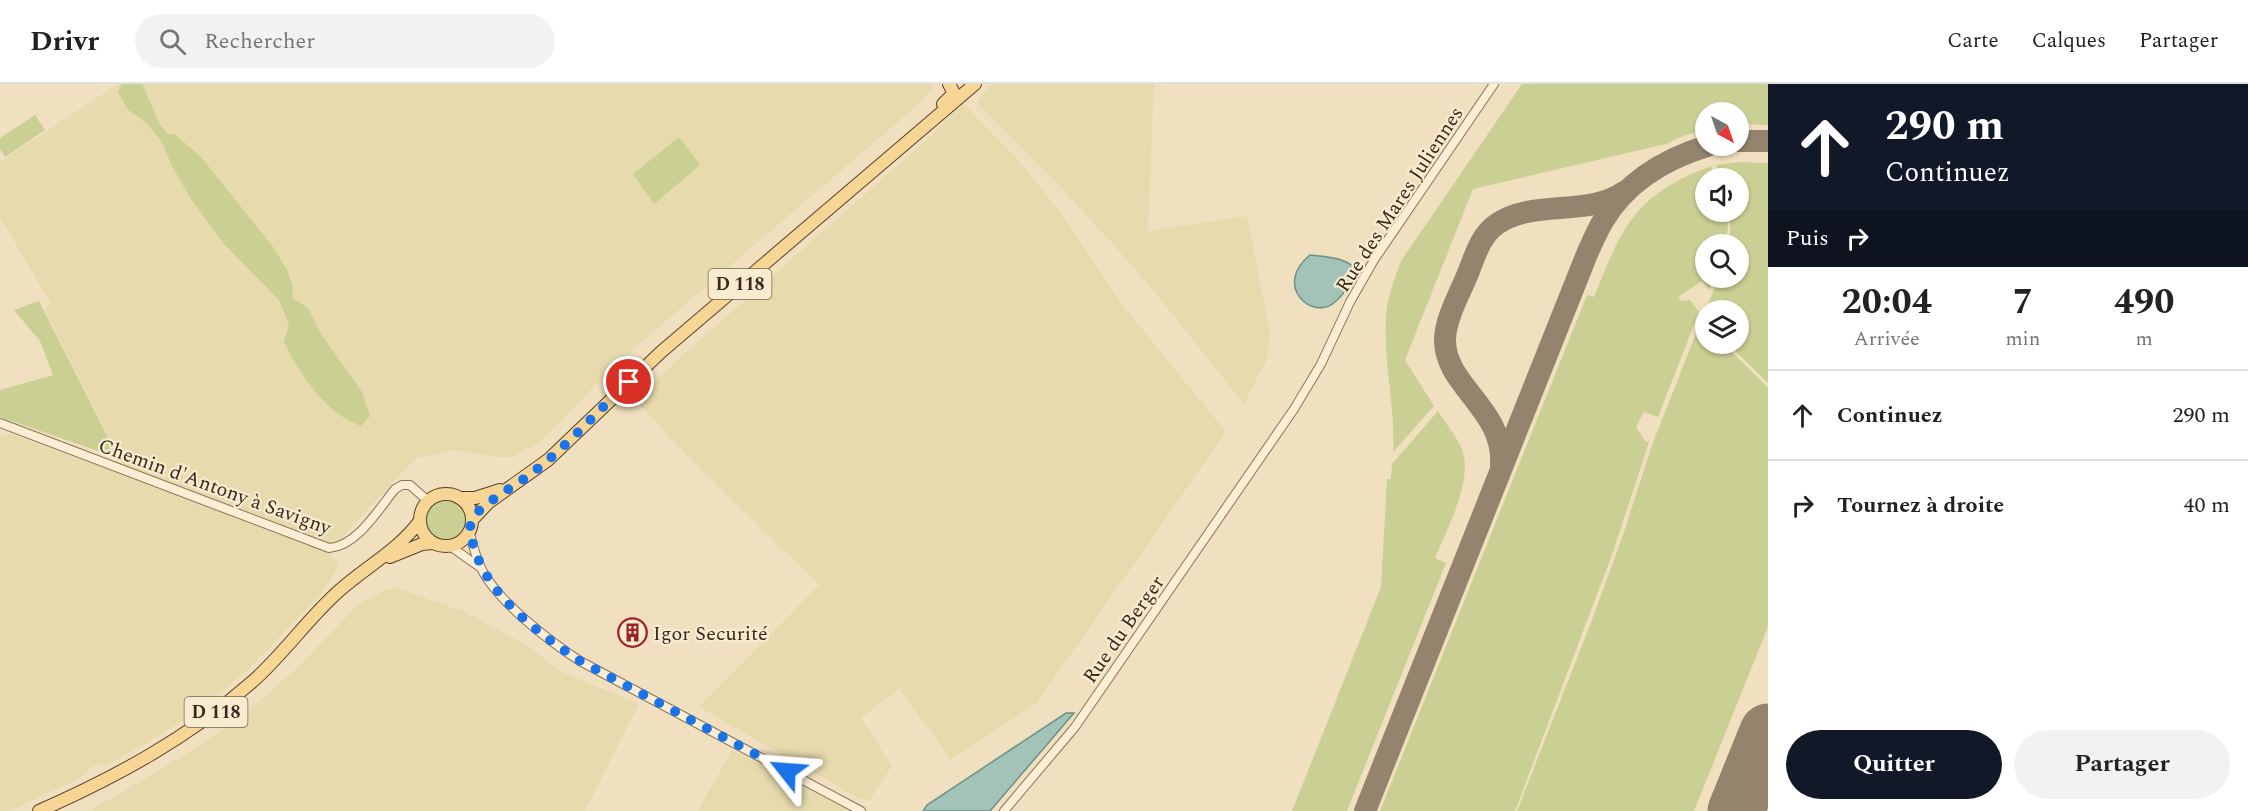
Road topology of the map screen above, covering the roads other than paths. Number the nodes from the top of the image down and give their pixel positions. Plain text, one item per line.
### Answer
1 (949, 84) edge
2 (955, 84) edge
3 (962, 84) edge
4 (975, 84) edge
5 (1494, 84) edge
6 (917, 134) junction
7 (0, 423) edge
8 (1261, 458) joint
9 (525, 477) junction
10 (460, 498) junction
11 (428, 501) junction
12 (419, 522) junction
13 (471, 526) junction
14 (433, 543) junction
15 (450, 546) junction
16 (481, 568) junction
17 (363, 573) junction
18 (39, 811) edge
19 (861, 811) edge
20 (1004, 811) edge

1 - 6 main road
2 - 3 main road
4 - 6 main road, D 118
5 - 8 street, Rue des Mares Juliennes
6 - 9 main road, D 118
7 - 11 street, Chemin d'Antony à Savigny
8 - 20 street, Rue du Berger
9 - 10 main road, D 118
9 - 13 main road, D 118
10 - 11 main road
10 - 13 main road
11 - 12 main road
12 - 14 main road
12 - 17 main road, D 118
13 - 15 main road
13 - 16 street
14 - 15 main road
14 - 17 main road, D 118
15 - 16 street
16 - 19 street
17 - 18 main road, D 118

